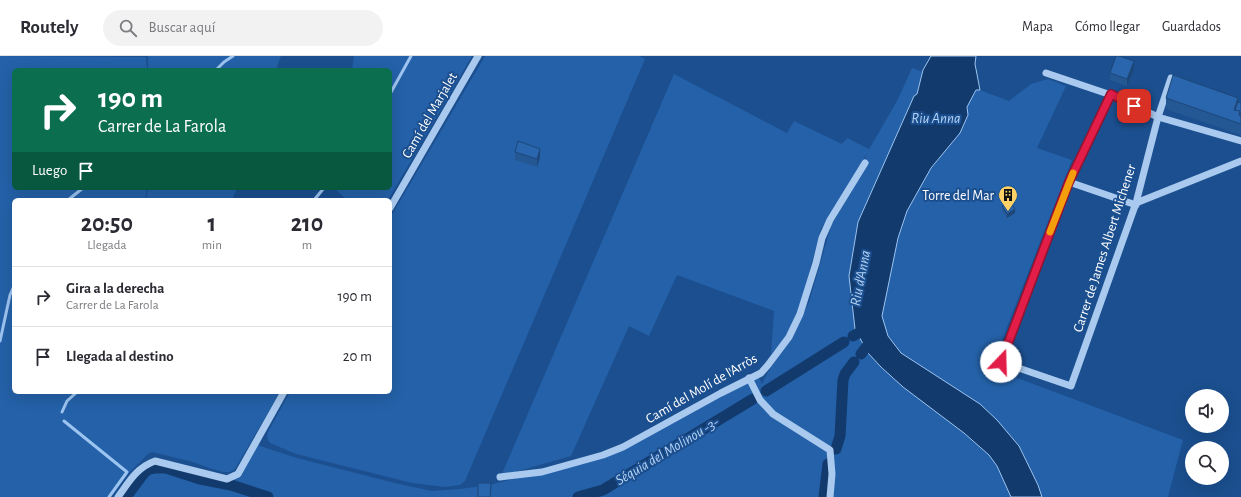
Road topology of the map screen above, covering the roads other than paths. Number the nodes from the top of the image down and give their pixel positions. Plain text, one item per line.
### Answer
1 (478, 56) edge
2 (1046, 73) dead end
3 (1185, 83) edge
4 (1111, 94) junction
5 (1158, 117) junction
6 (1241, 141) edge
7 (1241, 161) edge
8 (865, 163) dead end
9 (1069, 182) junction
10 (1136, 204) junction
11 (392, 205) edge
12 (750, 378) junction
13 (283, 394) edge
14 (500, 476) dead end
15 (118, 497) edge
16 (830, 497) edge

1 - 11 street, Camí del Marjalet
2 - 4 street
3 - 5 street, Carrer de James Albert Michener
4 - 5 street
4 - 9 street
5 - 6 street
5 - 10 street, Carrer de James Albert Michener
7 - 10 street
8 - 12 street, Camí del Molí de l'Arròs
9 - 10 street
9 - 10 street, Carrer de James Albert Michener
12 - 14 street, Camí del Molí de l'Arròs
12 - 16 street
13 - 15 street

